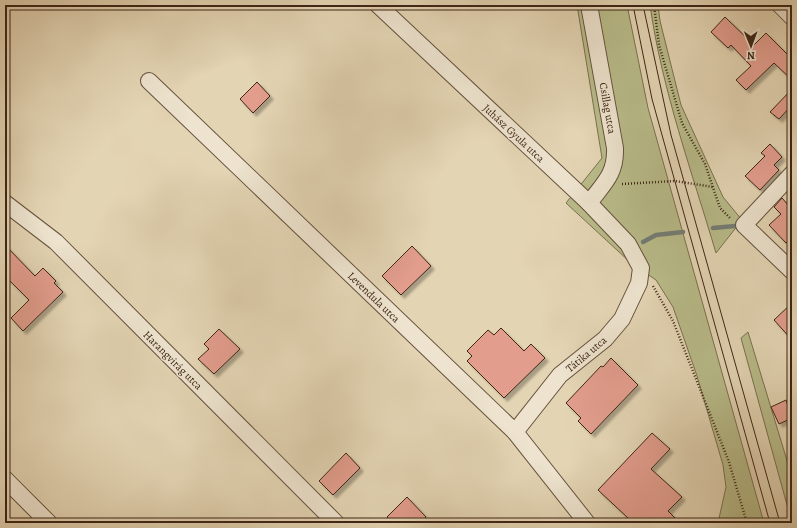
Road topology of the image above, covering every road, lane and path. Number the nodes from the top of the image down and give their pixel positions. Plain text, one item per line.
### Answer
1 (378, 5) edge
2 (589, 5) edge
3 (654, 5) edge
4 (780, 5) edge
5 (792, 17) edge
6 (149, 81) dead end
7 (792, 174) edge
8 (603, 185) junction
9 (713, 187) junction
10 (5, 203) edge
11 (589, 203) junction
12 (744, 225) junction
13 (641, 268) junction
14 (792, 271) edge
15 (515, 432) junction
16 (5, 479) edge
17 (49, 523) edge
18 (336, 523) edge
19 (587, 523) edge
20 (747, 523) edge

1 - 11 street, Juhász Gyula utca
2 - 8 street, Csillag utca
3 - 9 path
4 - 5 street
6 - 15 street, Levendula utca
7 - 12 street
8 - 9 path
8 - 11 street, Csillag utca
9 - 12 path
10 - 18 street, Harangvirág utca
11 - 13 street, Juhász Gyula utca
12 - 14 street
13 - 15 street, Tátika utca
13 - 20 path
15 - 19 street, Levendula utca
16 - 17 street

